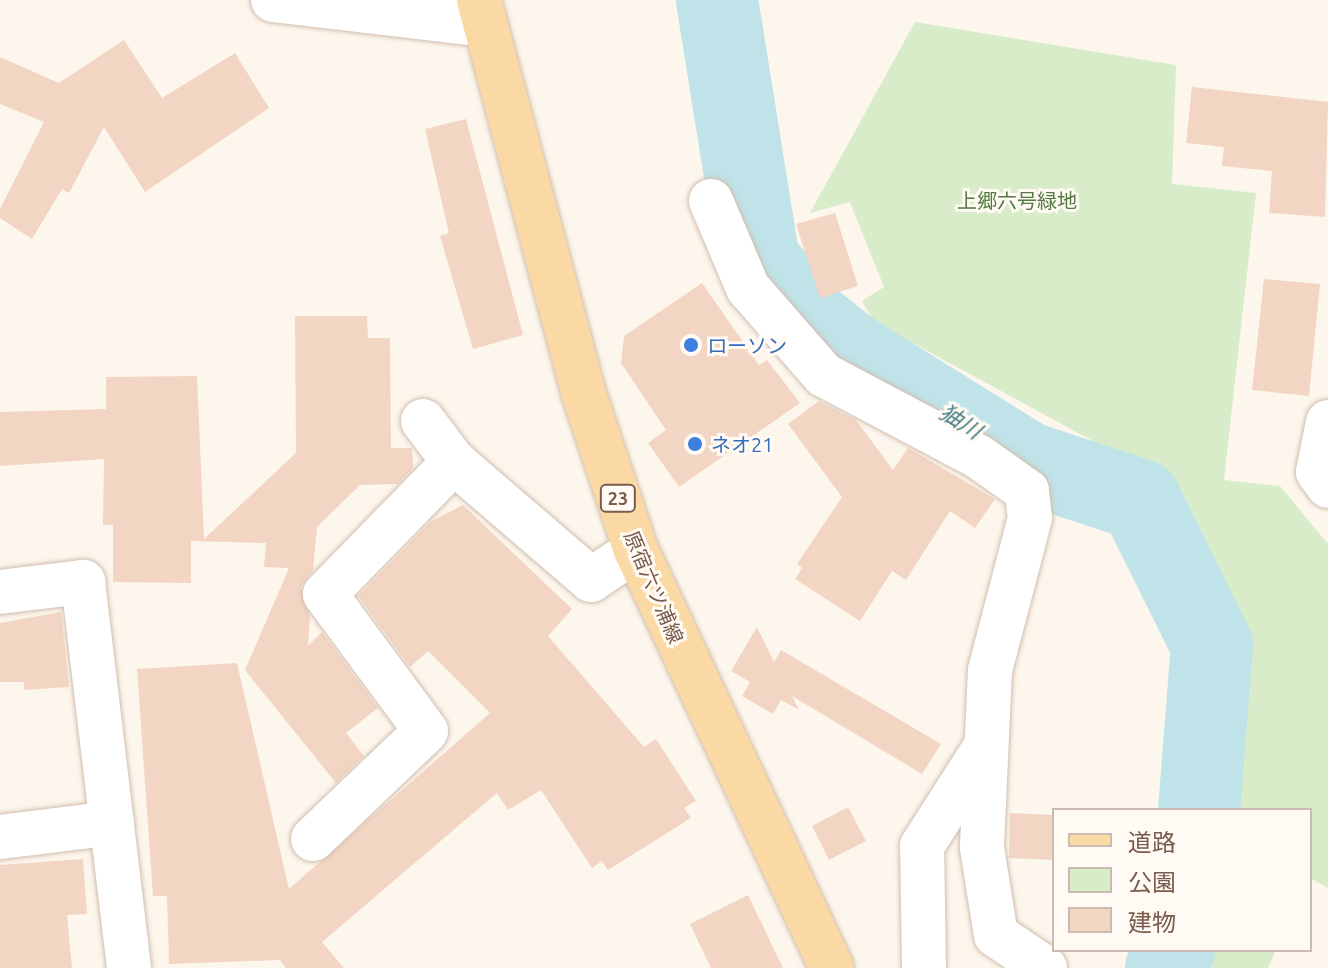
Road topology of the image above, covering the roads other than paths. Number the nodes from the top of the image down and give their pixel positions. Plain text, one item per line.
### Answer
1 (273, 0) edge
2 (482, 12) edge
3 (711, 201) dead end
4 (423, 421) dead end
5 (1328, 422) edge
6 (454, 462) junction
7 (1328, 486) edge
8 (636, 550) junction
9 (0, 592) edge
10 (982, 752) junction
11 (112, 823) junction
12 (0, 837) edge
13 (313, 839) dead end
14 (129, 968) edge
15 (832, 968) edge
16 (924, 968) edge
17 (1045, 968) edge

1 - 2 street
2 - 8 main road, 原宿六ツ浦線 / 23
3 - 10 street
4 - 6 street
5 - 7 street
6 - 8 street
6 - 13 street
8 - 15 main road, 原宿六ツ浦線 / 23
9 - 11 street
10 - 16 street
10 - 17 street
11 - 12 street
11 - 14 street

